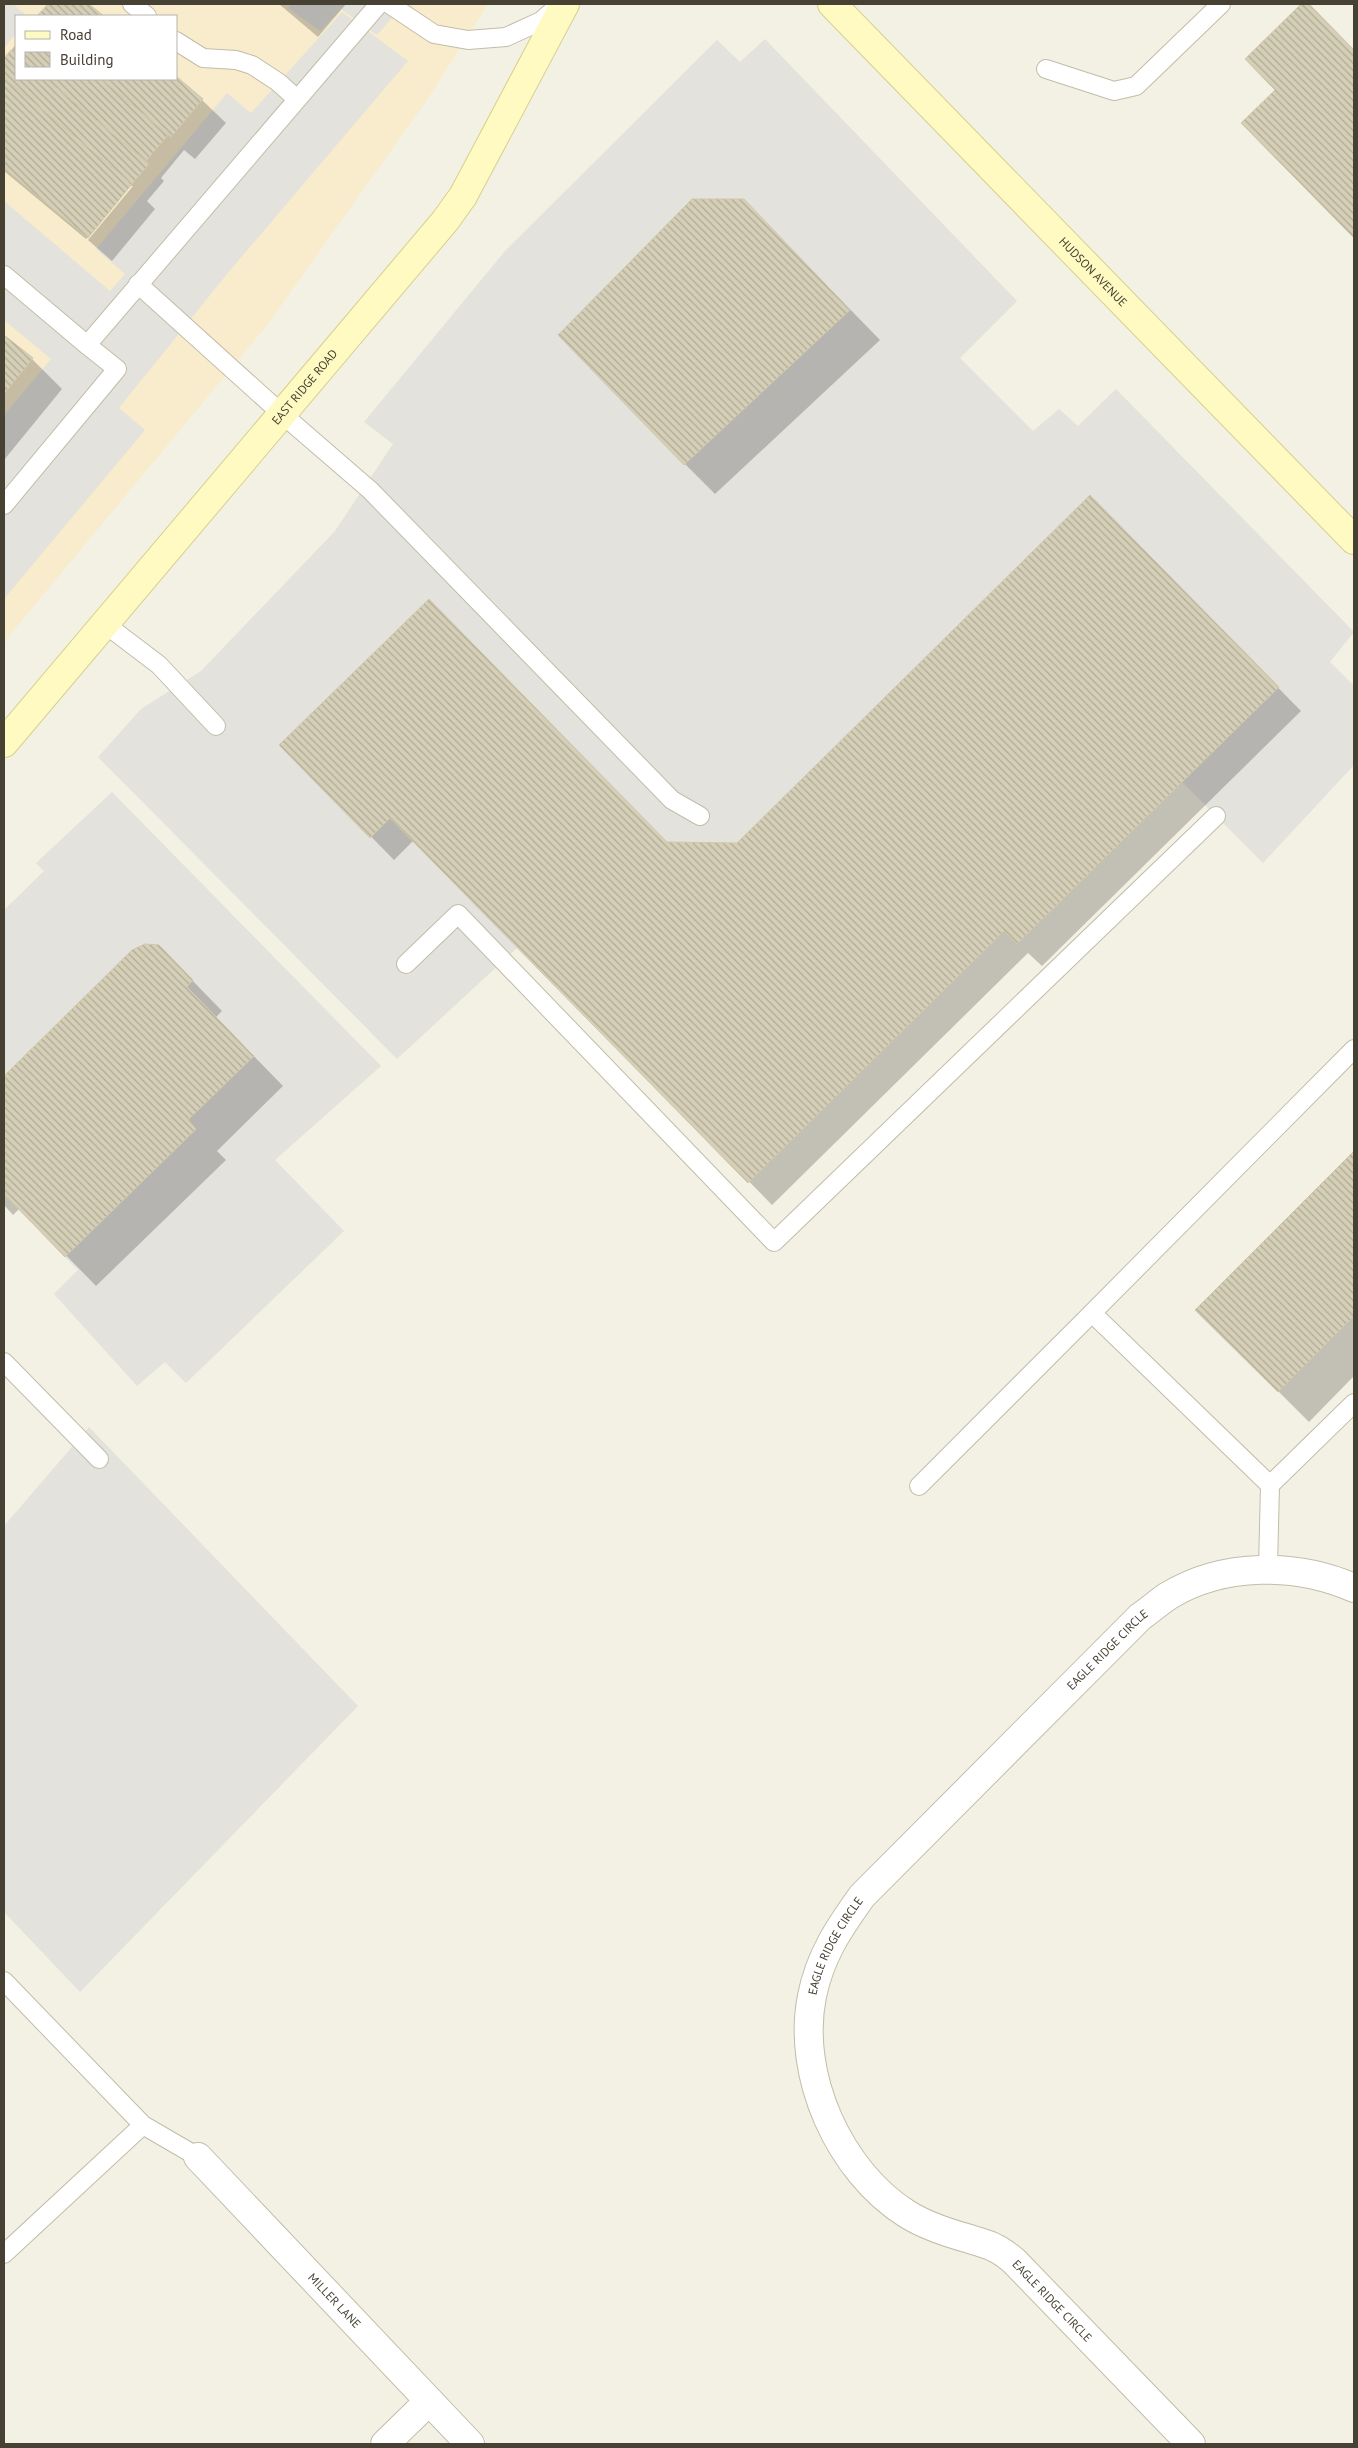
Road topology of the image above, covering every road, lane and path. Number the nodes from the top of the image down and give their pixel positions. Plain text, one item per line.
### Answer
1 (132, 4) edge
2 (379, 4) edge
3 (389, 4) edge
4 (560, 4) edge
5 (565, 4) edge
6 (832, 4) edge
7 (1221, 4) edge
8 (146, 15) edge
9 (178, 42) edge
10 (1046, 69) dead end
11 (297, 99) junction
12 (4, 275) edge
13 (138, 284) junction
14 (87, 345) junction
15 (282, 414) junction
16 (4, 504) edge
17 (1354, 540) edge
18 (105, 624) junction
19 (216, 726) dead end
20 (8, 728) edge
21 (700, 816) dead end
22 (1216, 816) dead end
23 (406, 964) dead end
24 (1354, 1049) edge
25 (1092, 1313) junction
26 (4, 1362) edge
27 (1354, 1403) edge
28 (99, 1459) dead end
29 (1270, 1485) junction
30 (919, 1486) dead end
31 (1268, 1568) junction
32 (1354, 1588) edge
33 (4, 1981) edge
34 (142, 2125) junction
35 (198, 2157) joint
36 (4, 2254) edge
37 (429, 2401) junction
38 (385, 2444) edge
39 (470, 2444) edge
40 (1191, 2444) edge

1 - 8 lane
2 - 11 lane
3 - 4 lane
5 - 15 main road, EAST RIDGE ROAD
6 - 17 main road, HUDSON AVENUE
7 - 10 lane
9 - 11 lane
11 - 13 lane
12 - 14 lane
13 - 14 lane
13 - 15 lane
14 - 16 lane
15 - 18 main road, EAST RIDGE ROAD
15 - 21 lane
18 - 19 lane
18 - 20 main road, EAST RIDGE ROAD
22 - 23 lane
24 - 25 lane
25 - 29 lane
25 - 30 lane
26 - 28 lane
27 - 29 lane
29 - 31 lane
31 - 32 street, EAGLE RIDGE CIRCLE
31 - 40 street, EAGLE RIDGE CIRCLE
33 - 34 lane
34 - 35 lane
34 - 36 lane
35 - 37 street, MILLER LANE
37 - 38 street
37 - 39 street, MILLER LANE

